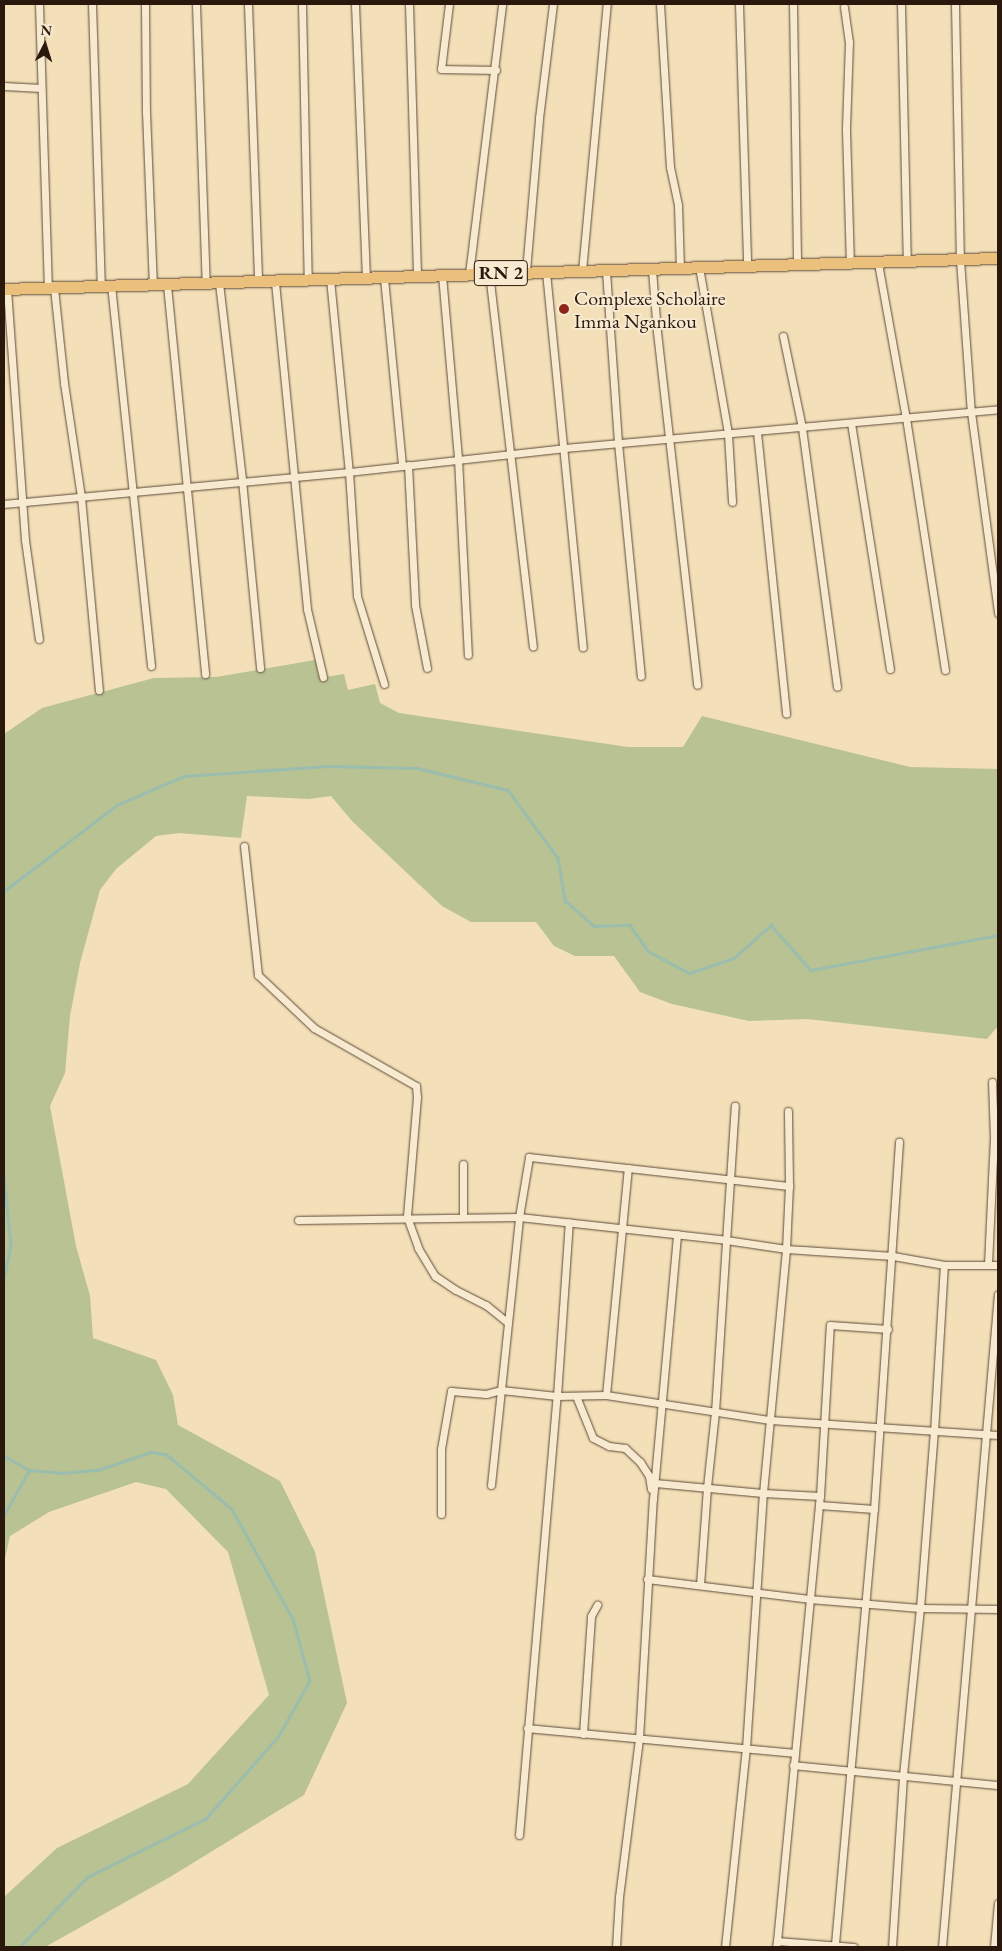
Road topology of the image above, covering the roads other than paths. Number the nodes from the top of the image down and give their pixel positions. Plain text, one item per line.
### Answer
1 (38, 4) edge
2 (92, 4) edge
3 (146, 4) edge
4 (196, 4) edge
5 (248, 4) edge
6 (302, 4) edge
7 (355, 4) edge
8 (409, 4) edge
9 (449, 4) edge
10 (502, 4) edge
11 (553, 4) edge
12 (608, 4) edge
13 (660, 4) edge
14 (739, 4) edge
15 (793, 4) edge
16 (901, 4) edge
17 (955, 4) edge
18 (844, 7) dead end
19 (496, 70) junction
20 (4, 86) edge
21 (41, 88) junction
22 (998, 258) edge
23 (960, 260) junction
24 (907, 261) junction
25 (850, 262) junction
26 (878, 263) junction
27 (797, 264) junction
28 (747, 265) junction
29 (699, 267) junction
30 (680, 268) junction
31 (652, 270) junction
32 (526, 271) junction
33 (582, 271) junction
34 (606, 271) junction
35 (546, 272) junction
36 (489, 273) junction
37 (469, 274) junction
38 (442, 275) junction
39 (418, 276) junction
40 (366, 278) junction
41 (384, 278) junction
42 (330, 279) junction
43 (308, 281) junction
44 (258, 282) junction
45 (275, 282) junction
46 (219, 283) junction
47 (153, 284) junction
48 (206, 284) junction
49 (167, 285) junction
50 (106, 286) junction
51 (51, 288) junction
52 (6, 289) edge
53 (783, 336) dead end
54 (998, 410) edge
55 (971, 412) junction
56 (906, 418) junction
57 (851, 423) junction
58 (802, 428) junction
59 (757, 432) junction
60 (728, 434) junction
61 (669, 440) junction
62 (618, 443) junction
63 (564, 448) junction
64 (510, 453) junction
65 (458, 459) junction
66 (404, 465) junction
67 (349, 472) junction
68 (294, 476) junction
69 (242, 480) junction
70 (187, 487) junction
71 (132, 493) junction
72 (81, 497) junction
73 (732, 502) dead end
74 (23, 503) junction
75 (4, 504) edge
76 (998, 613) edge
77 (39, 640) dead end
78 (533, 646) dead end
79 (584, 647) dead end
80 (468, 655) dead end
81 (151, 666) dead end
82 (260, 668) dead end
83 (427, 668) dead end
84 (890, 669) dead end
85 (945, 670) dead end
86 (205, 674) dead end
87 (640, 676) dead end
88 (323, 677) dead end
89 (384, 684) dead end
90 (697, 685) dead end
91 (837, 687) dead end
92 (99, 690) dead end
93 (786, 714) dead end
94 (244, 846) dead end
95 (992, 1082) dead end
96 (735, 1106) dead end
97 (788, 1111) dead end
98 (900, 1142) dead end
99 (463, 1164) dead end
100 (628, 1168) junction
101 (730, 1178) junction
102 (789, 1186) junction
103 (463, 1217) junction
104 (407, 1218) junction
105 (519, 1218) junction
106 (298, 1220) dead end
107 (569, 1222) junction
108 (621, 1228) junction
109 (677, 1234) junction
110 (726, 1240) junction
111 (786, 1249) junction
112 (892, 1256) junction
113 (988, 1264) junction
114 (998, 1264) edge
115 (944, 1265) junction
116 (998, 1294) edge
117 (508, 1323) junction
118 (888, 1329) junction
119 (501, 1390) junction
120 (606, 1395) junction
121 (557, 1396) junction
122 (576, 1396) junction
123 (661, 1403) junction
124 (715, 1412) junction
125 (770, 1420) junction
126 (826, 1424) junction
127 (879, 1428) junction
128 (934, 1432) junction
129 (987, 1434) junction
130 (998, 1435) edge
131 (655, 1482) junction
132 (491, 1486) dead end
133 (707, 1487) junction
134 (762, 1493) junction
135 (820, 1496) junction
136 (653, 1499) junction
137 (820, 1505) junction
138 (874, 1509) junction
139 (441, 1514) dead end
140 (647, 1579) junction
141 (700, 1585) junction
142 (755, 1592) junction
143 (809, 1599) junction
144 (867, 1603) junction
145 (597, 1605) dead end
146 (920, 1608) junction
147 (970, 1608) junction
148 (998, 1609) edge
149 (527, 1728) junction
150 (583, 1734) junction
151 (639, 1739) junction
152 (746, 1748) junction
153 (794, 1753) junction
154 (794, 1765) junction
155 (850, 1770) junction
156 (903, 1775) junction
157 (958, 1781) junction
158 (998, 1785) edge
159 (518, 1835) dead end
160 (998, 1903) edge
161 (776, 1944) edge
162 (835, 1944) junction
163 (616, 1947) edge
164 (725, 1947) edge
165 (854, 1947) edge
166 (892, 1947) edge
167 (942, 1947) edge
168 (994, 1947) edge

1 - 21 street
2 - 50 street
3 - 47 street
4 - 48 street
5 - 44 street
6 - 43 street
7 - 40 street
8 - 39 street
9 - 19 street
10 - 19 street
11 - 32 street
12 - 33 street
13 - 30 street
14 - 28 street
15 - 27 street
16 - 24 street
17 - 23 street
18 - 25 street
19 - 37 street
20 - 21 street
21 - 51 street
22 - 23 highway, RN 2
23 - 24 highway, RN 2
23 - 55 street
24 - 26 highway, RN 2
25 - 26 highway, RN 2
25 - 27 highway, RN 2
26 - 56 street
27 - 28 highway, RN 2
28 - 29 highway, RN 2
29 - 30 highway, RN 2
29 - 60 street
30 - 31 highway, RN 2
31 - 34 highway, RN 2
31 - 61 street
32 - 35 highway, RN 2
32 - 36 highway, RN 2
33 - 34 highway, RN 2
33 - 35 highway, RN 2
34 - 62 street
35 - 63 street
36 - 37 highway, RN 2
36 - 64 street
37 - 38 highway, RN 2
38 - 39 highway, RN 2
38 - 65 street
39 - 41 highway, RN 2
40 - 41 highway, RN 2
40 - 42 highway, RN 2
41 - 66 street
42 - 43 highway, RN 2
42 - 67 street
43 - 45 highway, RN 2
44 - 45 highway, RN 2
44 - 46 highway, RN 2
45 - 68 street
46 - 48 highway, RN 2
46 - 69 street
47 - 49 highway, RN 2
47 - 50 highway, RN 2
48 - 49 highway, RN 2
49 - 70 street
50 - 51 highway, RN 2
50 - 71 street
51 - 52 highway, RN 2
51 - 72 street
52 - 74 street
53 - 58 street
54 - 55 street
55 - 56 street
55 - 76 street
56 - 57 street
56 - 85 street
57 - 58 street
57 - 84 street
58 - 59 street
58 - 91 street
59 - 60 street
59 - 93 street
60 - 61 street
60 - 73 street
61 - 62 street
61 - 90 street
62 - 63 street
62 - 87 street
63 - 64 street
63 - 79 street
64 - 65 street
64 - 78 street
65 - 66 street
65 - 80 street
66 - 67 street
66 - 83 street
67 - 68 street
67 - 89 street
68 - 69 street
68 - 88 street
69 - 70 street
69 - 82 street
70 - 71 street
70 - 86 street
71 - 72 street
71 - 81 street
72 - 74 street
72 - 92 street
74 - 75 street
74 - 77 street
94 - 104 street
95 - 113 street
96 - 101 street
97 - 102 street
98 - 112 street
99 - 103 street
100 - 101 street
100 - 105 street
100 - 108 street
101 - 102 street
101 - 110 street
102 - 111 street
103 - 104 street
103 - 105 street
104 - 106 street
104 - 117 street
105 - 107 street
105 - 117 street
107 - 108 street
107 - 121 street
108 - 109 street
108 - 120 street
109 - 110 street
109 - 123 street
110 - 111 street
110 - 124 street
111 - 112 street
111 - 125 street
112 - 115 street
112 - 118 street
113 - 114 street
113 - 115 street
115 - 128 street
116 - 129 street
117 - 119 street
118 - 126 street
118 - 127 street
119 - 121 street
119 - 132 street
119 - 139 street
120 - 122 street
120 - 123 street
121 - 122 street
121 - 149 street
122 - 136 street
123 - 124 street
123 - 131 street
124 - 125 street
124 - 133 street
125 - 126 street
125 - 134 street
126 - 127 street
126 - 135 street
127 - 128 street
127 - 138 street
128 - 129 street
128 - 146 street
129 - 130 street
129 - 147 street
131 - 133 street
131 - 136 street
133 - 134 street
133 - 141 street
134 - 135 street
134 - 142 street
135 - 137 street
136 - 140 street
137 - 138 street
137 - 143 street
138 - 144 street
140 - 141 street
140 - 151 street
141 - 142 street
142 - 143 street
142 - 152 street
143 - 144 street
143 - 153 street
144 - 146 street
144 - 155 street
145 - 150 street
146 - 147 street
146 - 156 street
147 - 148 street
147 - 157 street
149 - 150 street
149 - 159 street
150 - 151 street
151 - 152 street
151 - 163 street
152 - 153 street
152 - 164 street
153 - 154 street
154 - 155 street
154 - 161 street
155 - 156 street
155 - 162 street
156 - 157 street
156 - 166 street
157 - 158 street
157 - 167 street
160 - 168 street
161 - 162 street
162 - 165 street

